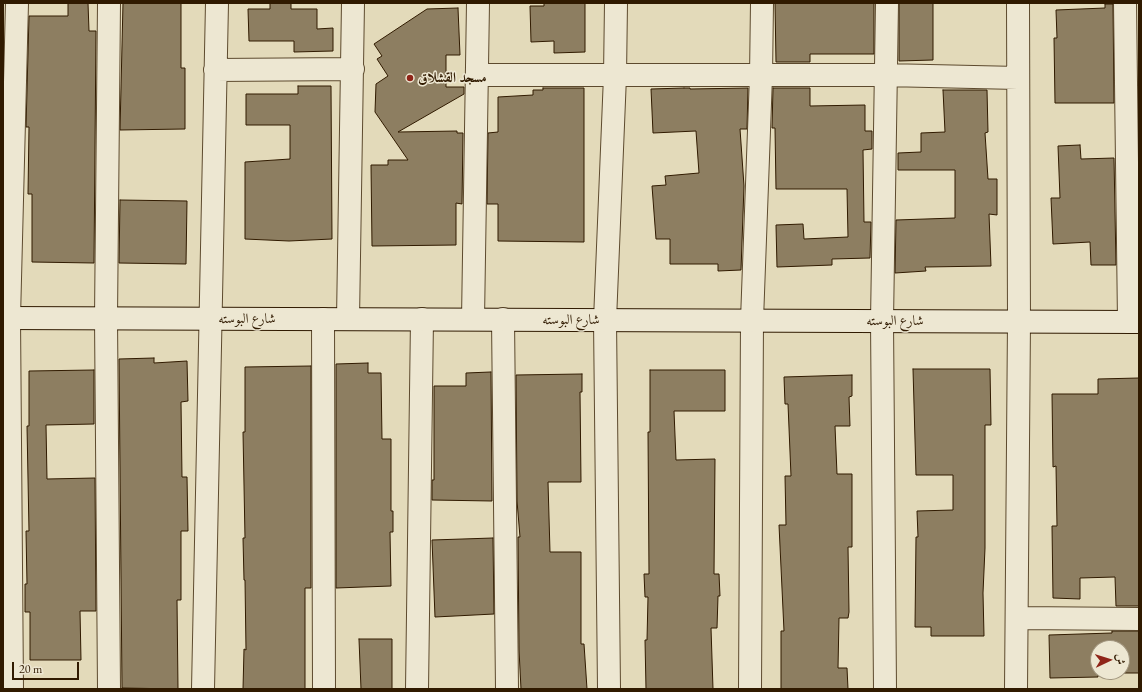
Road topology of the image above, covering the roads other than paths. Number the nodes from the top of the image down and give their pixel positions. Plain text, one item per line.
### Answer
1 (17, 3) edge
2 (109, 3) edge
3 (217, 3) edge
4 (353, 3) edge
5 (478, 3) edge
6 (616, 3) edge
7 (762, 3) edge
8 (887, 3) edge
9 (1018, 3) edge
10 (1125, 3) edge
11 (353, 69) junction
12 (215, 70) junction
13 (478, 75) junction
14 (885, 75) junction
15 (615, 76) junction
16 (761, 76) junction
17 (1018, 78) junction
18 (6, 318) edge
19 (106, 318) junction
20 (211, 319) junction
21 (323, 319) junction
22 (348, 319) junction
23 (422, 319) junction
24 (473, 319) junction
25 (504, 319) junction
26 (605, 320) junction
27 (752, 320) junction
28 (882, 321) junction
29 (1019, 321) junction
30 (1134, 322) edge
31 (1018, 618) junction
32 (1139, 619) edge
33 (12, 689) edge
34 (108, 689) edge
35 (203, 689) edge
36 (324, 689) edge
37 (417, 689) edge
38 (506, 689) edge
39 (609, 689) edge
40 (750, 689) edge
41 (885, 689) edge
42 (1016, 689) edge

1 - 18 street
2 - 19 street
3 - 12 street
4 - 11 street
5 - 13 street
6 - 15 street
7 - 16 street
8 - 14 street
9 - 17 street
10 - 30 street
11 - 12 street
11 - 22 street
12 - 20 street
13 - 15 street
13 - 24 street
14 - 16 street
14 - 17 street
14 - 28 street
15 - 16 street
15 - 26 street
16 - 27 street
17 - 29 street
18 - 19 street, شارع البوسته
18 - 33 street
19 - 20 street, شارع البوسته
19 - 34 street
20 - 21 street, شارع البوسته
20 - 35 street
21 - 22 street, شارع البوسته
21 - 36 street
22 - 23 street, شارع البوسته
23 - 24 street, شارع البوسته
23 - 37 street
24 - 25 street, شارع البوسته
25 - 26 street, شارع البوسته
25 - 38 street
26 - 27 street, شارع البوسته
26 - 39 street
27 - 28 street, شارع البوسته
27 - 40 street
28 - 29 street, شارع البوسته
28 - 41 street
29 - 30 street, شارع البوسته
29 - 31 street
31 - 32 street
31 - 42 street

